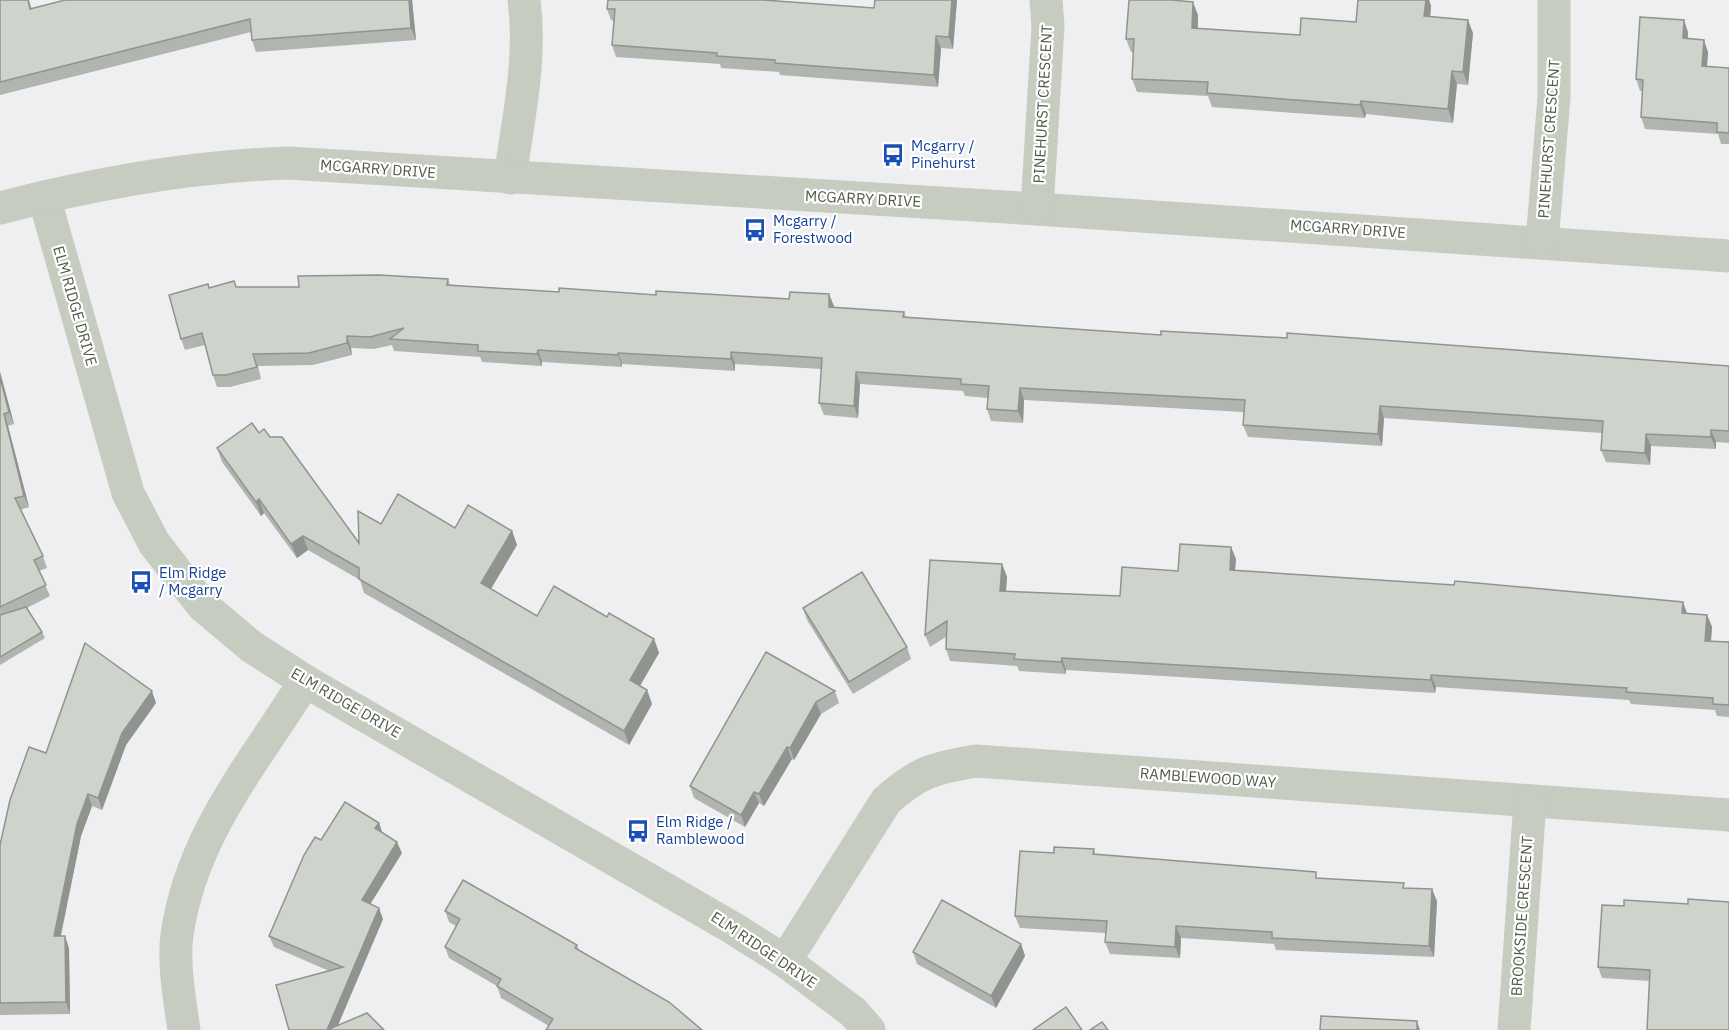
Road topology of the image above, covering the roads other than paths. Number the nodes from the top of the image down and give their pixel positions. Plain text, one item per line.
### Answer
1 (524, 0) edge
2 (1046, 0) edge
3 (1554, 0) edge
4 (510, 178) junction
5 (44, 196) junction
6 (0, 208) edge
7 (1037, 209) junction
8 (1542, 242) junction
9 (1729, 256) edge
10 (306, 681) junction
11 (1530, 801) junction
12 (1729, 815) edge
13 (785, 961) junction
14 (184, 1030) edge
15 (868, 1030) edge
16 (1514, 1030) edge

1 - 4 street
2 - 7 street, PINEHURST CRESCENT
3 - 8 street, PINEHURST CRESCENT
4 - 5 street, MCGARRY DRIVE
4 - 7 street, MCGARRY DRIVE
5 - 6 street, MCGARRY DRIVE
5 - 10 street, ELM RIDGE DRIVE
7 - 8 street, MCGARRY DRIVE
8 - 9 street, MCGARRY DRIVE
10 - 13 street, ELM RIDGE DRIVE
10 - 14 street
11 - 12 street, RAMBLEWOOD WAY
11 - 13 street, RAMBLEWOOD WAY
11 - 16 street, BROOKSIDE CRESCENT
13 - 15 street, ELM RIDGE DRIVE

